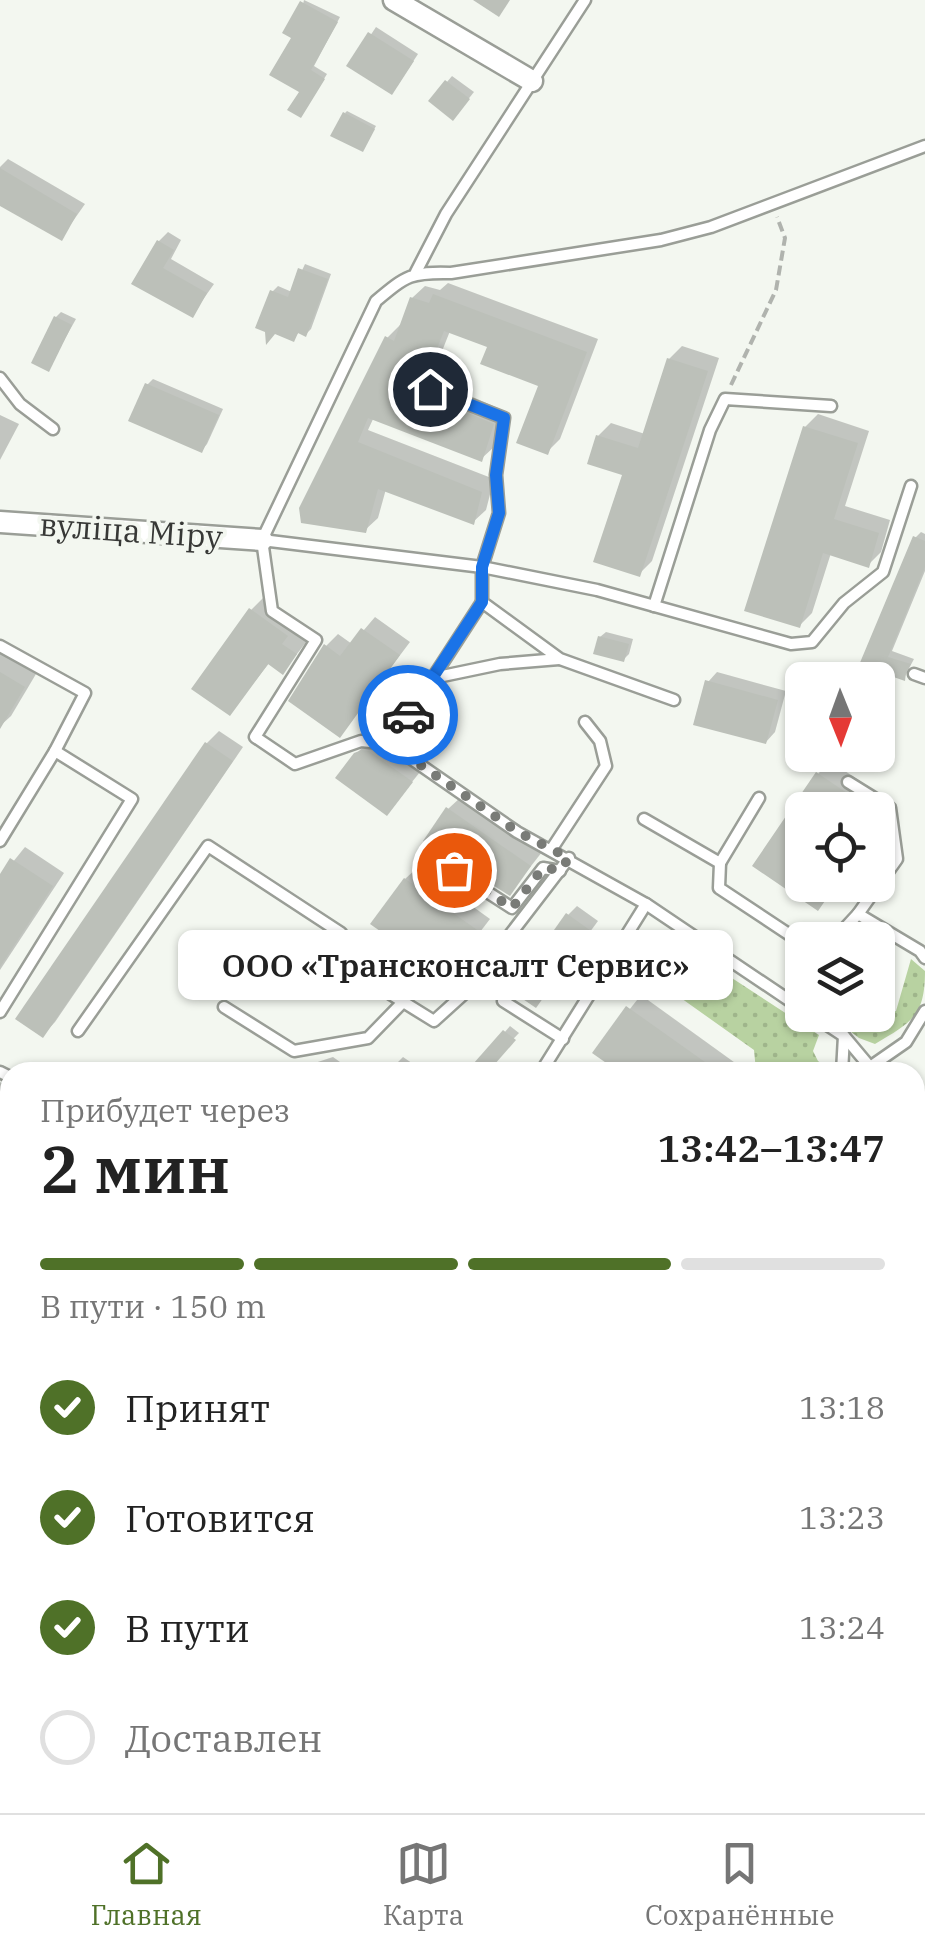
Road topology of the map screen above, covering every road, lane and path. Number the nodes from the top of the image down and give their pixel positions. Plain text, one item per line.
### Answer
1 (394, 0) edge
2 (585, 0) edge
3 (532, 81) junction
4 (925, 146) edge
5 (771, 203) junction
6 (416, 272) junction
7 (0, 378) edge
8 (430, 389) dead end
9 (725, 399) junction
10 (831, 406) dead end
11 (52, 429) dead end
12 (911, 486) dead end
13 (0, 522) edge
14 (262, 540) junction
15 (482, 567) junction
16 (482, 602) junction
17 (654, 606) junction
18 (0, 646) edge
19 (560, 658) junction
20 (433, 678) junction
21 (674, 700) dead end
22 (585, 722) dead end
23 (390, 744) junction
24 (55, 751) junction
25 (848, 782) dead end
26 (759, 798) dead end
27 (644, 819) dead end
28 (0, 841) edge
29 (551, 850) junction
30 (425, 852) dead end
31 (569, 858) junction
32 (720, 863) junction
33 (560, 870) junction
34 (646, 904) junction
35 (858, 914) junction
36 (851, 922) edge
37 (785, 932) edge
38 (925, 958) edge
39 (785, 998) edge
40 (503, 1001) dead end
41 (404, 1002) junction
42 (224, 1007) dead end
43 (925, 1011) edge
44 (0, 1012) edge
45 (78, 1032) dead end
46 (838, 1032) edge
47 (844, 1036) junction
48 (562, 1039) junction
49 (548, 1062) edge
50 (843, 1062) edge
51 (863, 1062) edge
52 (880, 1062) edge

1 - 3 street
2 - 3 lane
3 - 6 lane
4 - 5 lane
5 - 6 lane
5 - 9 path
6 - 14 lane
7 - 11 lane
8 - 15 lane
9 - 10 lane
9 - 17 lane
12 - 17 lane
13 - 14 street, вуліца Міру
14 - 15 lane
14 - 23 lane
15 - 16 lane
15 - 17 lane
16 - 19 lane
16 - 20 lane
18 - 24 lane
19 - 20 lane
19 - 21 lane
20 - 23 lane
22 - 29 lane
23 - 29 lane
24 - 28 lane
24 - 44 lane
25 - 35 lane
26 - 32 lane
27 - 32 lane
29 - 31 lane
30 - 33 lane
31 - 33 lane
31 - 34 lane
32 - 37 lane
33 - 41 lane
34 - 39 lane
34 - 48 lane
35 - 36 lane
35 - 38 lane
40 - 48 lane
41 - 42 lane
41 - 45 lane
43 - 52 lane
46 - 47 lane
47 - 50 lane
47 - 51 lane
48 - 49 lane

